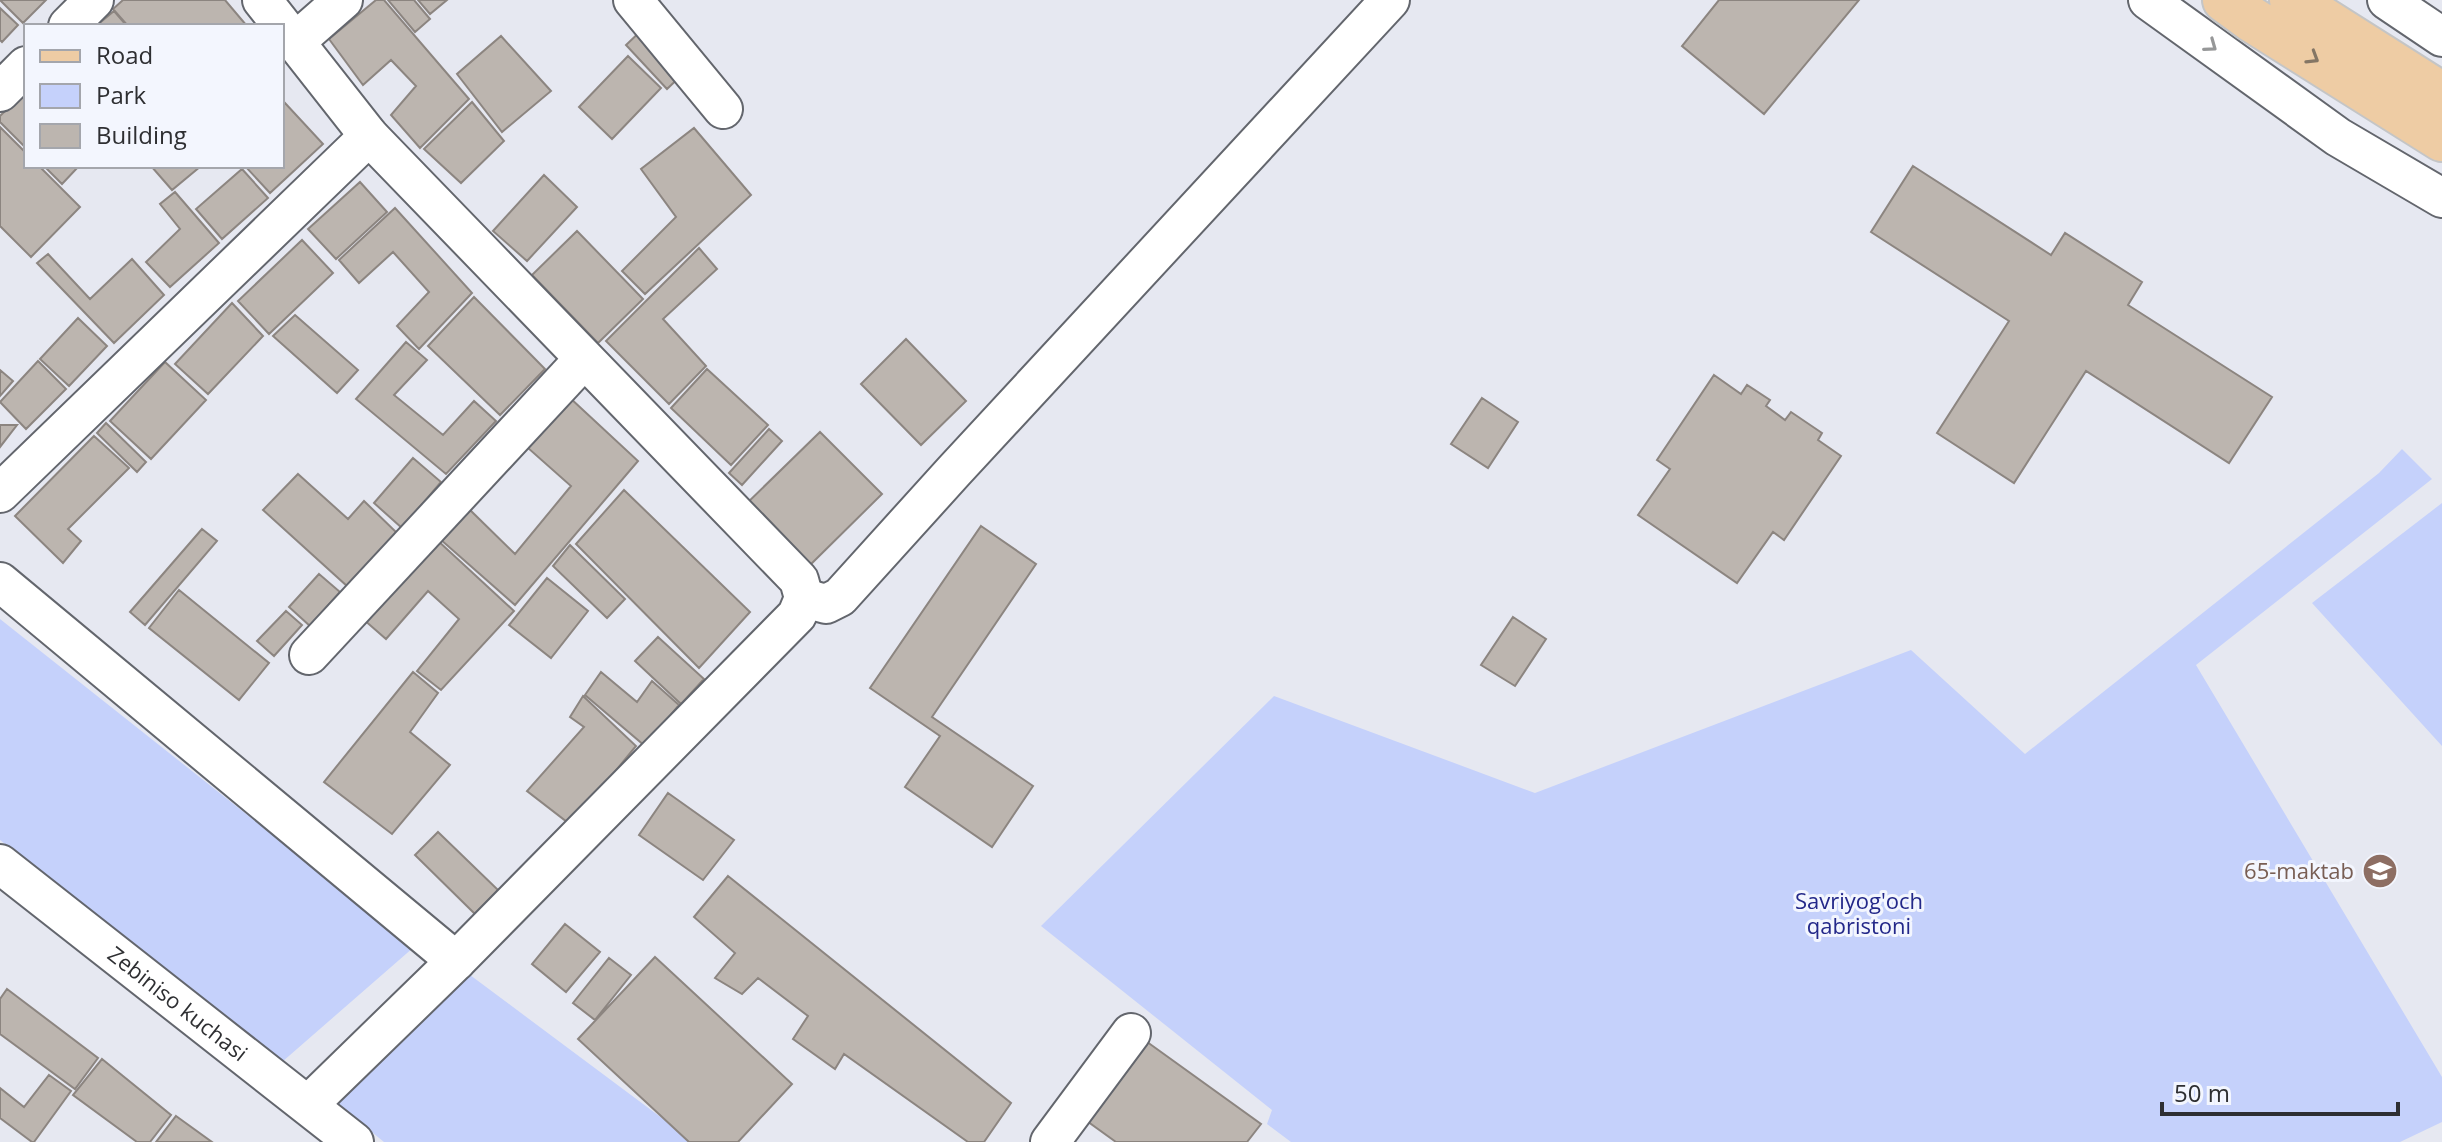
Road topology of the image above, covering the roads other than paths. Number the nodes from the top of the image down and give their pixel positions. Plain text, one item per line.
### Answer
1 (94, 0) edge
2 (262, 0) edge
3 (343, 0) edge
4 (633, 0) edge
5 (1390, 0) edge
6 (2148, 0) edge
7 (2225, 0) edge
8 (2292, 0) edge
9 (2387, 0) edge
10 (70, 24) edge
11 (281, 24) edge
12 (284, 28) edge
13 (2442, 37) edge
14 (295, 42) junction
15 (24, 68) edge
16 (0, 92) edge
17 (2442, 95) edge
18 (723, 109) dead end
19 (369, 136) junction
20 (2442, 139) edge
21 (2442, 198) edge
22 (584, 359) junction
23 (0, 493) edge
24 (0, 582) edge
25 (804, 598) junction
26 (309, 655) dead end
27 (0, 864) edge
28 (456, 961) junction
29 (1131, 1033) dead end
30 (308, 1105) junction
31 (354, 1142) edge
32 (1050, 1142) edge

1 - 10 street
2 - 11 street
3 - 14 street
4 - 18 street
5 - 25 street
6 -> 21 street
7 -> 20 main road
8 - 17 main road
9 - 13 street
12 - 14 street
14 - 19 street
15 - 16 street
19 - 22 street
19 - 23 street
22 - 25 street
22 - 26 street
24 - 28 street
25 - 28 street
27 - 30 street, Zebiniso kuchasi
28 - 30 street
29 - 32 street
30 - 31 street, Zebiniso kuchasi

